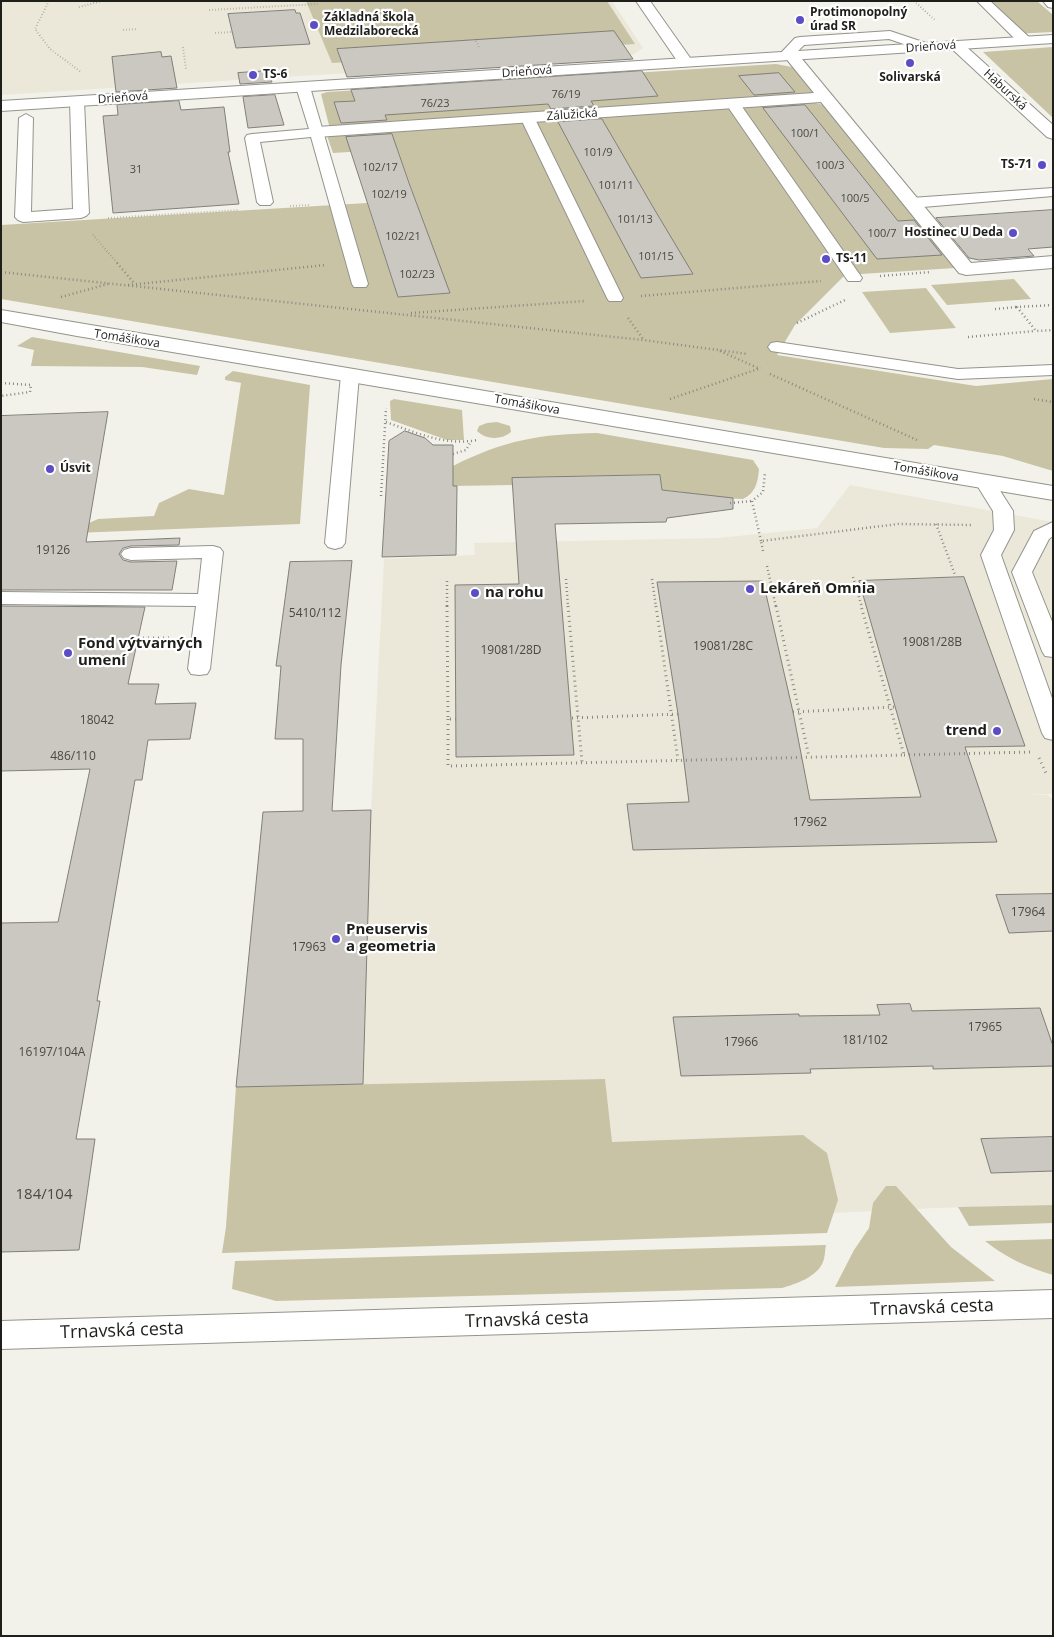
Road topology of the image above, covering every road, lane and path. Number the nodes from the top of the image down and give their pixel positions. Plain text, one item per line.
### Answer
1 (49, 1) edge
2 (102, 1) edge
3 (643, 1) edge
4 (914, 1) edge
5 (983, 1) edge
6 (1050, 1) edge
7 (318, 4) dead end
8 (1053, 4) edge
9 (79, 7) dead end
10 (209, 10) dead end
11 (941, 26) dead end
12 (138, 29) dead end
13 (123, 30) dead end
14 (232, 32) dead end
15 (215, 33) dead end
16 (1053, 39) edge
17 (1025, 41) junction
18 (956, 45) junction
19 (788, 56) junction
20 (685, 62) junction
21 (80, 72) dead end
22 (303, 87) junction
23 (827, 97) junction
24 (77, 101) junction
25 (732, 104) junction
26 (1, 106) edge
27 (26, 118) dead end
28 (528, 119) junction
29 (316, 132) junction
30 (1053, 134) edge
31 (1053, 192) edge
32 (265, 202) dead end
33 (337, 203) junction
34 (911, 203) junction
35 (289, 206) dead end
36 (241, 210) dead end
37 (105, 218) dead end
38 (92, 234) dead end
39 (1053, 262) edge
40 (354, 263) junction
41 (966, 269) junction
42 (1, 272) edge
43 (854, 278) junction
44 (110, 284) junction
45 (134, 284) junction
46 (360, 284) dead end
47 (123, 285) junction
48 (615, 298) junction
49 (53, 299) dead end
50 (1053, 305) edge
51 (1017, 307) junction
52 (995, 309) dead end
53 (403, 314) junction
54 (1, 316) edge
55 (1053, 330) edge
56 (1036, 331) junction
57 (968, 337) dead end
58 (777, 347) dead end
59 (715, 349) junction
60 (752, 355) dead end
61 (765, 363) dead end
62 (760, 369) junction
63 (1053, 370) edge
64 (350, 375) junction
65 (1, 383) edge
66 (1, 396) edge
67 (1033, 399) dead end
68 (667, 400) dead end
69 (1053, 402) edge
70 (387, 404) dead end
71 (386, 422) junction
72 (478, 440) dead end
73 (470, 442) junction
74 (924, 442) dead end
75 (453, 454) dead end
76 (766, 467) dead end
77 (985, 482) junction
78 (1053, 493) edge
79 (381, 496) dead end
80 (752, 501) junction
81 (730, 503) dead end
82 (936, 524) junction
83 (980, 525) dead end
84 (1053, 528) edge
85 (761, 542) junction
86 (336, 543) dead end
87 (763, 551) dead end
88 (131, 554) dead end
89 (767, 566) dead end
90 (955, 575) dead end
91 (852, 577) dead end
92 (566, 579) dead end
93 (652, 579) dead end
94 (447, 581) dead end
95 (1, 598) edge
96 (206, 600) junction
97 (1053, 651) edge
98 (199, 669) dead end
99 (890, 707) junction
100 (895, 707) dead end
101 (793, 712) dead end
102 (798, 712) junction
103 (678, 714) dead end
104 (672, 715) junction
105 (579, 717) junction
106 (572, 718) dead end
107 (448, 719) junction
108 (456, 719) dead end
109 (1053, 733) edge
110 (1037, 752) dead end
111 (904, 755) junction
112 (808, 757) junction
113 (678, 760) junction
114 (582, 762) junction
115 (1053, 1304) edge
116 (1, 1335) edge

1 - 21 path
2 - 9 path
3 - 20 street
4 - 11 path
5 - 17 lane
6 - 8 street
7 - 10 path
12 - 13 path
14 - 15 path
16 - 17 street, Drieňová
17 - 18 street, Drieňová
18 - 19 street, Drieňová
18 - 30 street, Haburská
19 - 20 street, Drieňová
19 - 23 street
20 - 22 street, Drieňová
22 - 24 street, Drieňová
22 - 29 lane
23 - 25 street, Zálužická
23 - 34 street
24 - 26 street, Drieňová
24 - 27 lane
25 - 28 street, Zálužická
25 - 43 lane
28 - 29 street, Zálužická
28 - 48 lane
29 - 32 lane
29 - 33 lane
31 - 34 lane
33 - 35 path
33 - 40 lane
34 - 41 street
36 - 37 path
38 - 45 path
39 - 41 street
40 - 45 path
40 - 46 lane
41 - 43 path
42 - 44 path
43 - 48 path
44 - 47 path
44 - 49 path
45 - 47 path
47 - 53 path
48 - 53 path
50 - 51 path
51 - 52 path
51 - 56 path
53 - 59 path
54 - 64 street, Tomášikova
55 - 56 path
56 - 57 path
58 - 63 lane
59 - 60 path
59 - 62 path
61 - 62 path
62 - 68 path
62 - 74 path
64 - 77 street, Tomášikova
64 - 86 lane
65 - 66 path
67 - 69 path
70 - 71 path
71 - 73 path
71 - 79 path
72 - 73 path
73 - 75 path
76 - 80 path
77 - 78 street, Tomášikova
77 - 109 lane
80 - 81 path
80 - 85 path
82 - 83 path
82 - 85 path
82 - 90 path
84 - 97 lane
85 - 87 path
88 - 96 lane
89 - 102 path
91 - 99 path
92 - 105 path
93 - 104 path
94 - 107 path
95 - 96 lane
96 - 98 lane
99 - 100 path
99 - 102 path
99 - 111 path
101 - 102 path
102 - 112 path
103 - 104 path
104 - 105 path
104 - 113 path
105 - 106 path
105 - 114 path
107 - 108 path
107 - 114 path
110 - 111 path
111 - 112 path
112 - 113 path
113 - 114 path
115 - 116 street, Trnavská cesta

